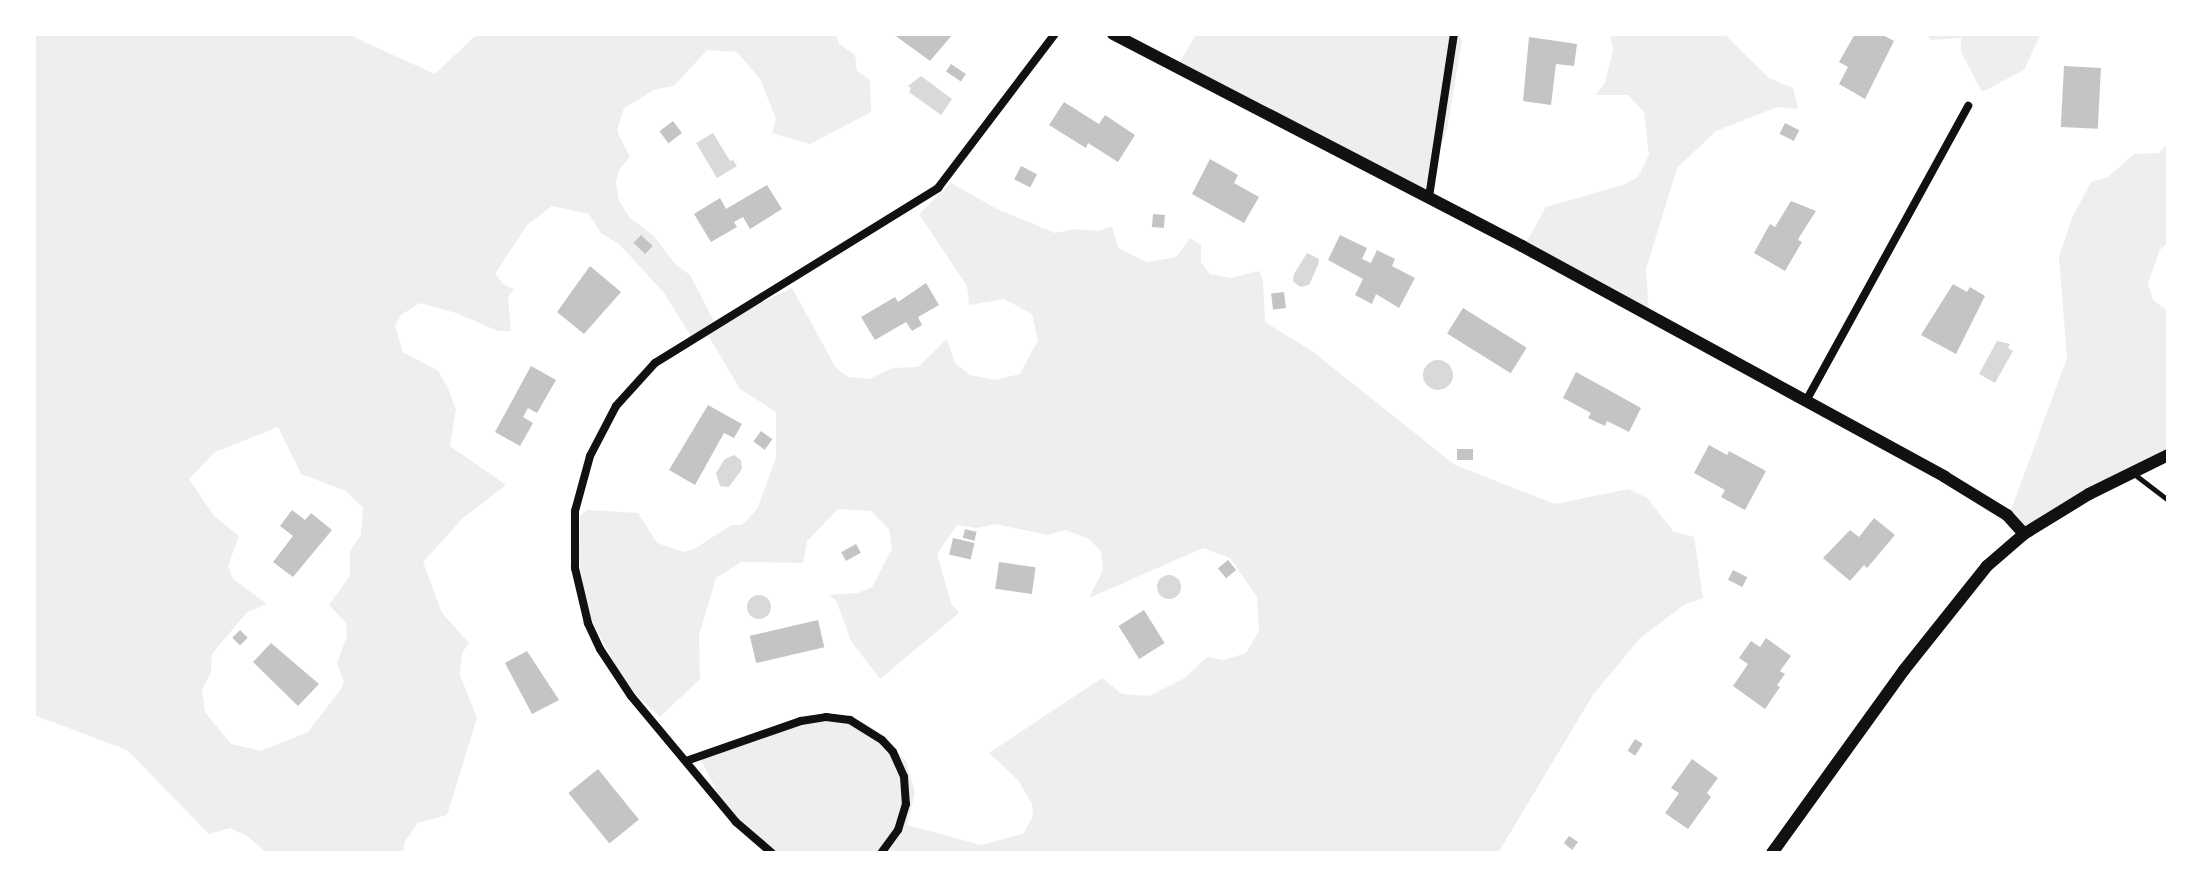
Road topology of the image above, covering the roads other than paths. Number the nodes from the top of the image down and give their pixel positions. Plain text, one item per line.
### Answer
1 (1055, 34) edge
2 (1113, 34) edge
3 (1454, 34) edge
4 (1968, 106) dead end
5 (1429, 197) junction
6 (1806, 401) junction
7 (2168, 455) edge
8 (2132, 473) junction
9 (2168, 500) edge
10 (2024, 534) junction
11 (686, 761) junction
12 (772, 853) edge
13 (881, 853) edge
14 (1772, 853) edge

1 - 11 street
2 - 5 street
3 - 5 street
4 - 6 street
5 - 6 street
6 - 10 street
7 - 8 street
8 - 9 lane
8 - 10 street
10 - 14 street
11 - 12 street
11 - 13 street

